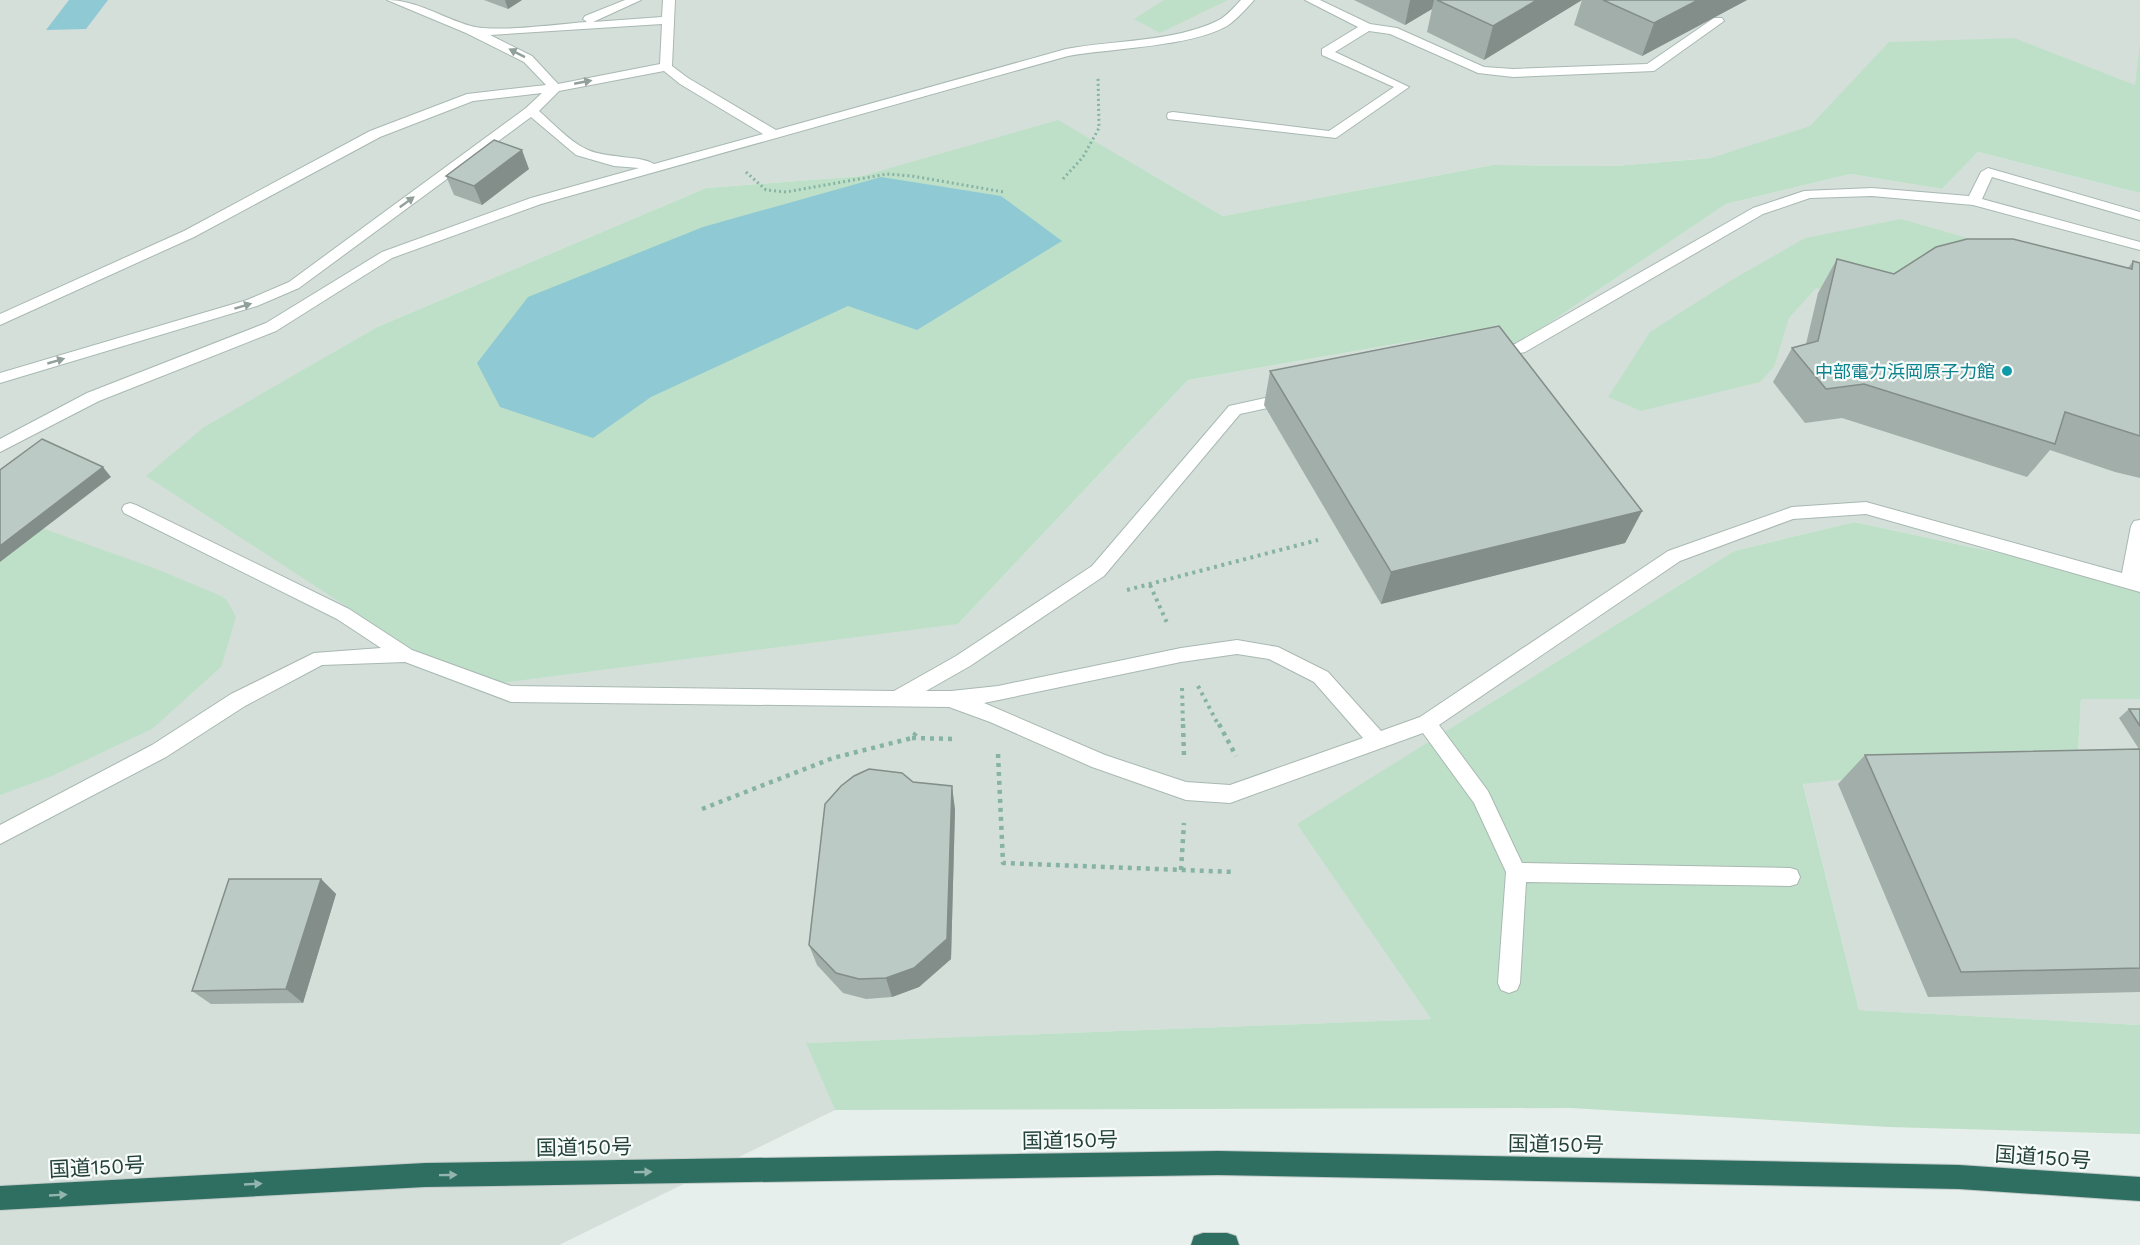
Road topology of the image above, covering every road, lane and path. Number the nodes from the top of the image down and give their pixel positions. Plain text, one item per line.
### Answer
1 (393, 0) edge
2 (635, 0) edge
3 (669, 0) edge
4 (1248, 0) edge
5 (1311, 0) edge
6 (668, 20) junction
7 (1718, 21) dead end
8 (567, 27) junction
9 (1367, 27) junction
10 (470, 30) junction
11 (1066, 54) junction
12 (666, 67) junction
13 (555, 88) junction
14 (531, 111) junction
15 (1173, 116) dead end
16 (773, 134) junction
17 (659, 165) junction
18 (1063, 179) dead end
19 (754, 180) dead end
20 (1004, 192) dead end
21 (1974, 201) junction
22 (2140, 216) edge
23 (2140, 246) edge
24 (0, 320) edge
25 (1474, 358) edge
26 (0, 378) edge
27 (1303, 395) edge
28 (0, 446) edge
29 (130, 509) dead end
30 (2140, 526) edge
31 (2134, 584) edge
32 (1150, 585) dead end
33 (405, 655) junction
34 (1181, 655) junction
35 (895, 699) junction
36 (951, 699) junction
37 (997, 716) junction
38 (1427, 723) junction
39 (1378, 742) junction
40 (1252, 786) junction
41 (0, 835) edge
42 (1235, 872) dead end
43 (1516, 872) junction
44 (1790, 877) dead end
45 (1509, 983) dead end
46 (2140, 1189) edge
47 (0, 1198) edge
48 (1203, 1245) edge
49 (1227, 1245) edge

1 - 10 lane
2 - 8 lane
3 - 6 lane
4 - 11 lane
5 - 9 lane
6 - 8 lane
6 - 12 lane
7 - 9 lane
8 - 10 lane
9 - 15 lane
13 -> 10 lane
11 - 16 lane
11 - 18 path
13 -> 12 lane
12 - 16 lane
13 - 14 lane
13 - 24 lane
14 - 17 lane
26 -> 14 lane
16 - 17 lane
17 - 28 lane
19 - 20 path
21 - 22 lane
21 - 23 lane
21 - 25 lane
27 - 35 lane
29 - 33 lane
30 - 31 lane
31 - 38 lane
32 - 34 path
33 - 35 lane
33 - 41 lane
34 - 36 lane
34 - 39 lane
34 - 40 path
35 - 36 lane
36 - 37 lane
37 - 40 lane
37 - 42 path
38 - 39 lane
38 - 43 lane
39 - 40 lane
43 - 44 lane
43 - 45 lane
47 -> 46 highway, 国道150号
48 - 49 highway

